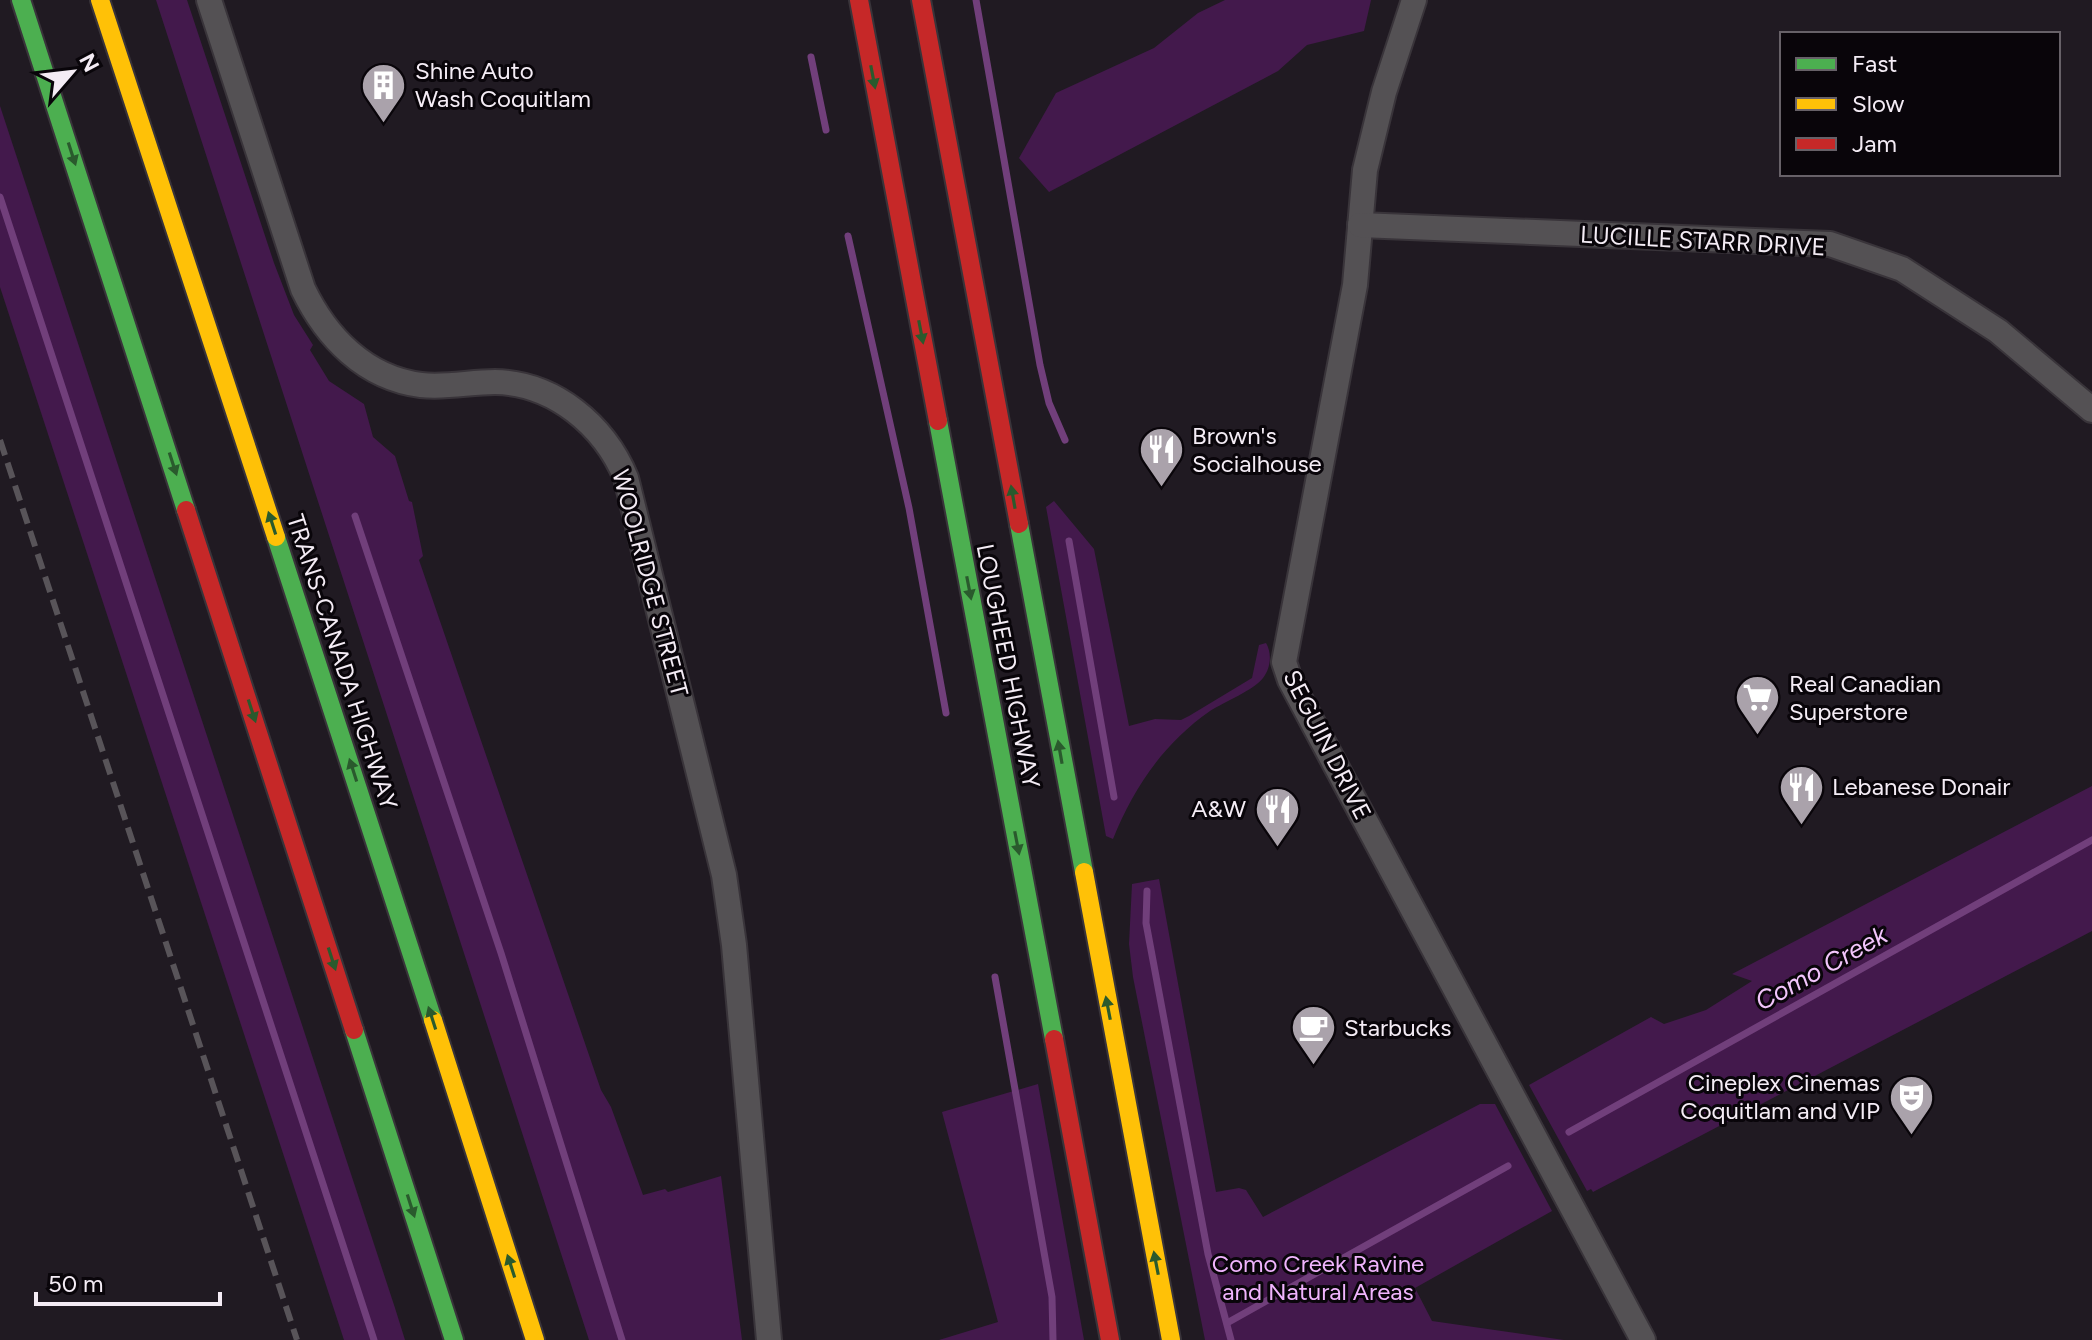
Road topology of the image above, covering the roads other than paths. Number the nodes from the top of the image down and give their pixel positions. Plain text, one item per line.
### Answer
1 (21, 0) edge
2 (100, 0) edge
3 (209, 0) edge
4 (859, 0) edge
5 (921, 0) edge
6 (1414, 0) edge
7 (1360, 225) junction
8 (2092, 410) edge
9 (454, 1340) edge
10 (535, 1340) edge
11 (769, 1340) edge
12 (1110, 1340) edge
13 (1171, 1340) edge
14 (1643, 1340) edge

1 -> 9 main road
10 -> 2 main road, TRANS-CANADA HIGHWAY
3 - 11 street, WOOLRIDGE STREET
4 -> 12 main road, LOUGHEED HIGHWAY
13 -> 5 main road, LOUGHEED HIGHWAY
6 - 7 street, SEGUIN DRIVE
7 - 8 street, LUCILLE STARR DRIVE
7 - 14 street, SEGUIN DRIVE

